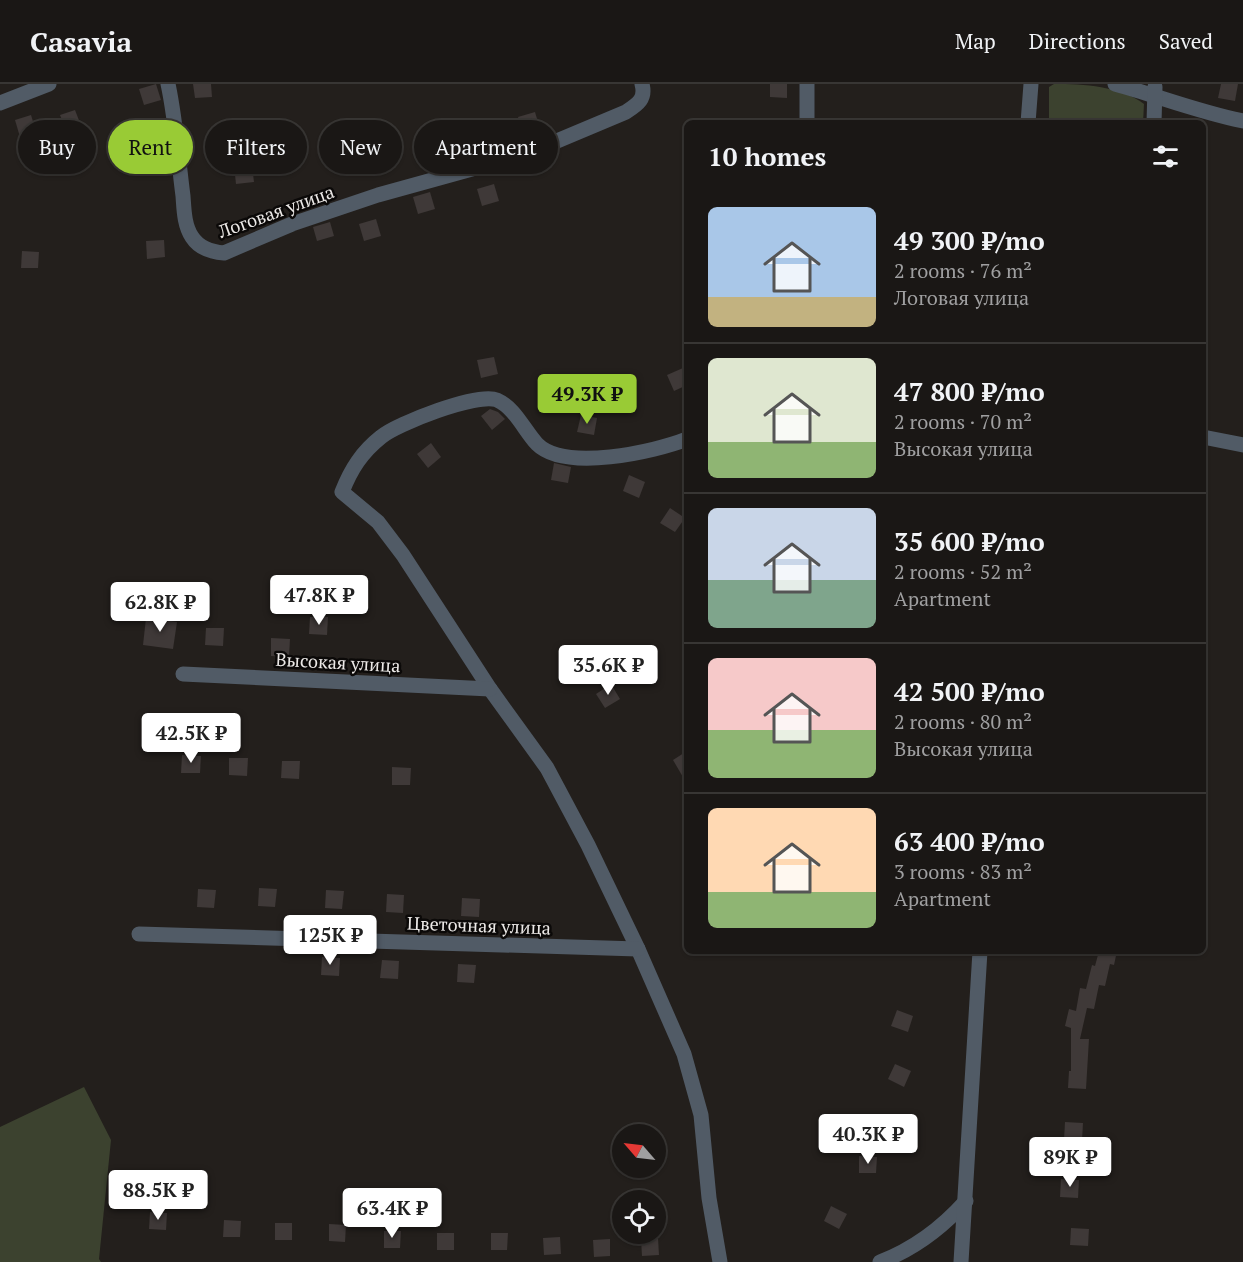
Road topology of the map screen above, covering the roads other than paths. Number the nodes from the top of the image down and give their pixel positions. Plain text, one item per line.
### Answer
1 (49, 84) edge
2 (168, 84) edge
3 (642, 84) edge
4 (807, 84) edge
5 (1031, 84) edge
6 (1115, 84) edge
7 (1155, 89) edge
8 (0, 103) edge
9 (807, 120) edge
10 (1028, 120) edge
11 (1154, 120) edge
12 (1243, 121) edge
13 (1206, 438) edge
14 (684, 440) edge
15 (1243, 445) edge
16 (183, 674) dead end
17 (490, 689) junction
18 (139, 934) dead end
19 (638, 949) junction
20 (980, 954) edge
21 (966, 1201) junction
22 (721, 1262) edge
23 (880, 1262) edge
24 (961, 1262) edge

1 - 8 street
2 - 3 street, Логовая улица
4 - 9 street
5 - 10 street
6 - 7 street
7 - 11 street
7 - 12 street
13 - 15 street
14 - 17 street
16 - 17 street, Высокая улица
17 - 19 street
18 - 19 street, Цветочная улица
19 - 22 street
20 - 21 street
21 - 23 street
21 - 24 street

